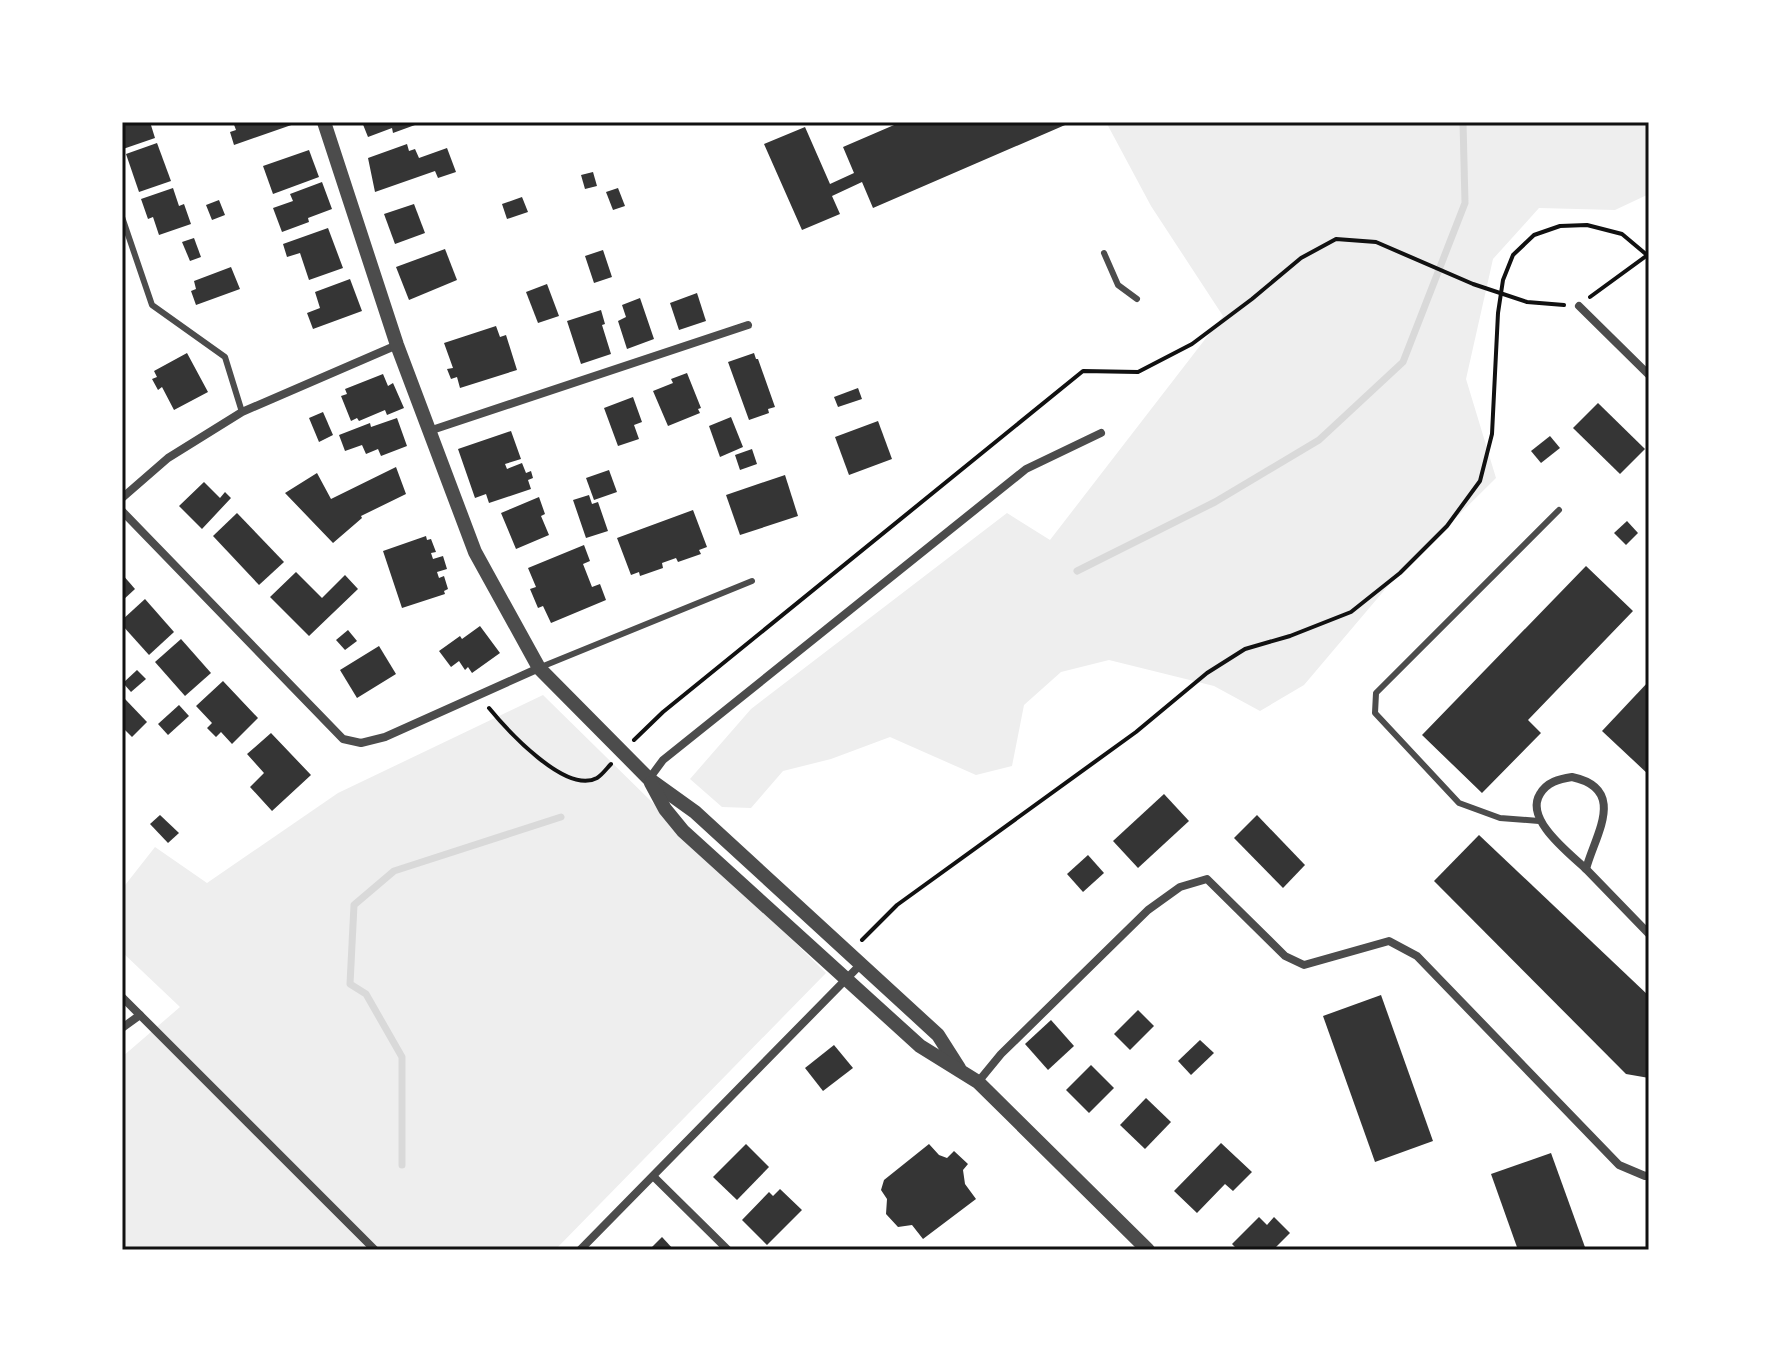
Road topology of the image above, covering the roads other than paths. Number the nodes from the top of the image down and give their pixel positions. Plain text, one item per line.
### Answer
1 (324, 122) edge
2 (122, 217) edge
3 (1104, 253) dead end
4 (1137, 299) dead end
5 (1579, 306) road end
6 (748, 325) dead end
7 (397, 345) junction
8 (1649, 375) edge
9 (242, 412) junction
10 (429, 431) junction
11 (1101, 433) dead end
12 (122, 498) edge
13 (1559, 510) dead end
14 (122, 511) edge
15 (752, 581) dead end
16 (539, 668) junction
17 (649, 779) junction
18 (1539, 821) junction
19 (1586, 869) junction
20 (1649, 934) edge
21 (861, 964) junction
22 (848, 980) junction
23 (122, 997) edge
24 (140, 1015) junction
25 (122, 1028) edge
26 (959, 1068) junction
27 (978, 1082) junction
28 (1649, 1175) edge
29 (654, 1177) junction
30 (375, 1250) edge
31 (580, 1250) edge
32 (728, 1250) edge
33 (1148, 1250) edge

1 - 7 street
2 - 9 lane
3 - 4 lane
5 - 8 street
6 - 10 street
7 - 9 street
7 - 10 street
9 - 12 street
10 - 16 street
11 - 17 street
13 - 18 lane
14 - 16 street
15 - 16 lane
16 - 17 street
17 - 21 street
17 - 22 street
18 - 19 street
18 - 19 street
19 - 20 street
21 - 22 street
21 - 26 street
22 - 26 street
22 - 29 street
23 - 24 street
24 - 25 street
24 - 30 street
26 - 27 street
27 - 28 street
27 - 33 street
29 - 31 street
29 - 32 street

